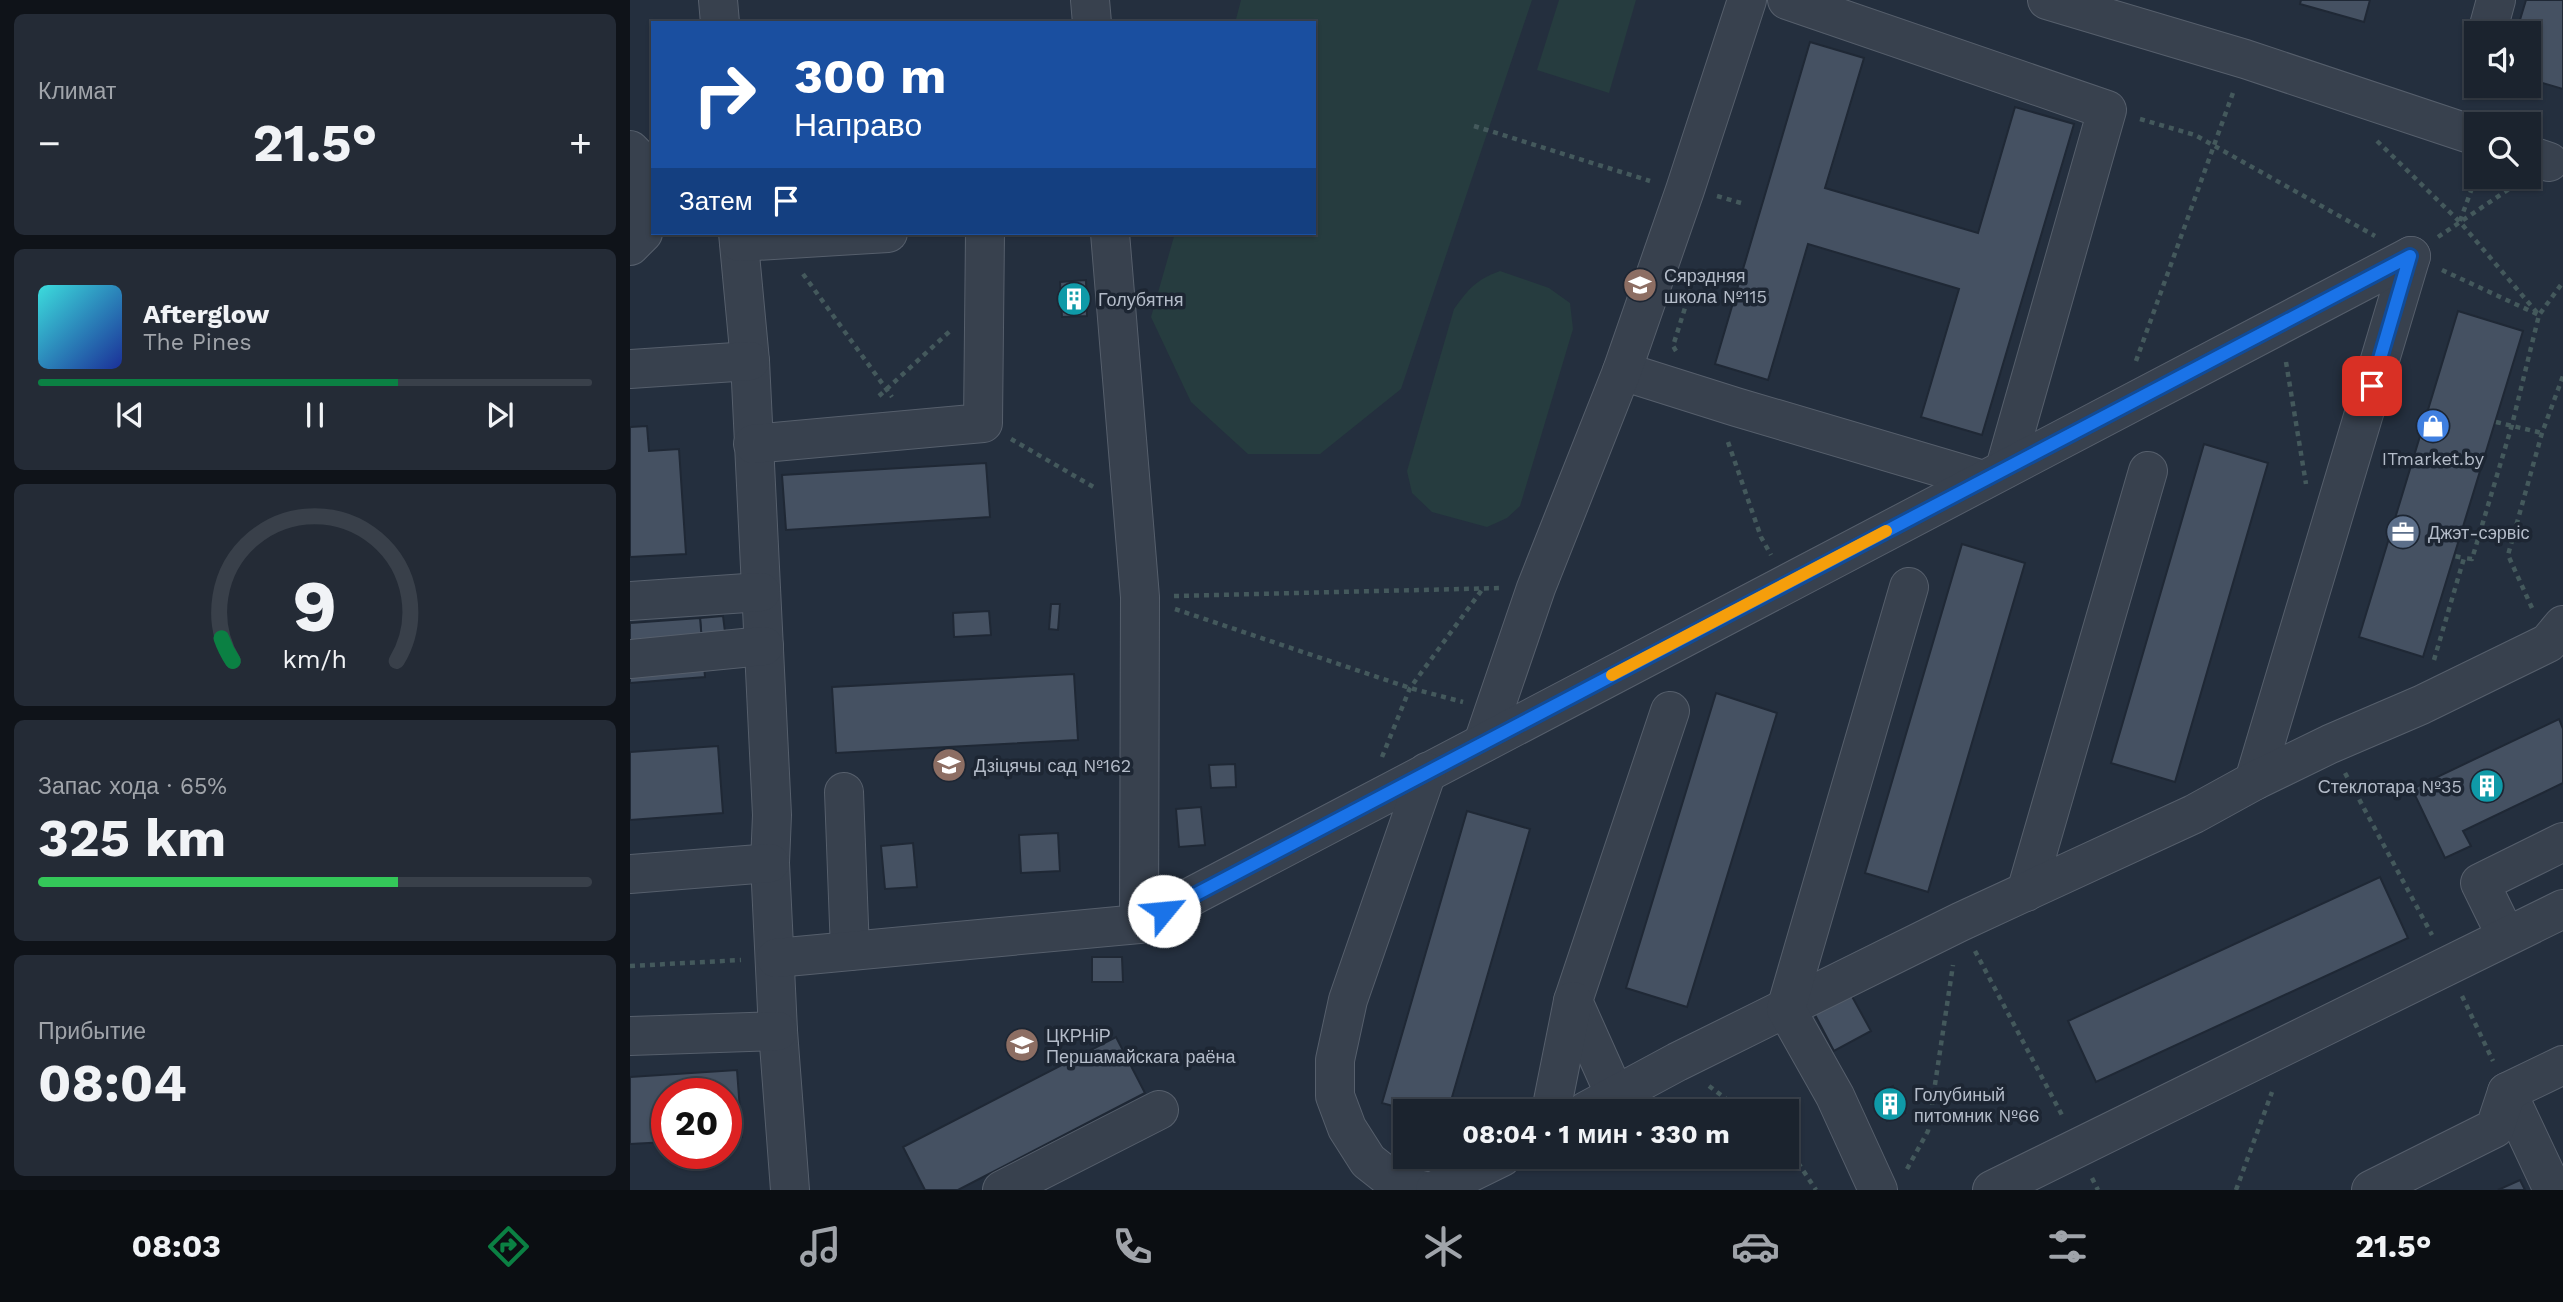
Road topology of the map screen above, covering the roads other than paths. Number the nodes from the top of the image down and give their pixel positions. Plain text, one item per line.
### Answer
1 (718, 0) edge
2 (1090, 0) edge
3 (1747, 0) edge
4 (1787, 0) edge
5 (2048, 0) edge
6 (2497, 0) edge
7 (720, 21) edge
8 (1092, 21) edge
9 (2491, 21) edge
10 (2464, 132) edge
11 (630, 150) edge
12 (857, 235) edge
13 (985, 235) edge
14 (1110, 235) edge
15 (738, 237) edge
16 (630, 246) edge
17 (750, 362) junction
18 (630, 369) edge
19 (1622, 371) junction
20 (754, 444) junction
21 (2148, 471) dead end
22 (1994, 474) junction
23 (1909, 587) dead end
24 (761, 592) junction
25 (630, 601) edge
26 (2555, 634) edge
27 (764, 646) junction
28 (630, 659) edge
29 (1670, 711) dead end
30 (1489, 726) junction
31 (1427, 772) junction
32 (2254, 781) junction
33 (844, 792) dead end
34 (2563, 842) edge
35 (770, 863) junction
36 (630, 874) edge
37 (2026, 892) junction
38 (2563, 909) edge
39 (1139, 923) junction
40 (2506, 936) junction
41 (850, 951) junction
42 (776, 958) junction
43 (1573, 1001) junction
44 (1786, 1009) junction
45 (778, 1031) junction
46 (630, 1035) edge
47 (2563, 1065) edge
48 (2507, 1092) junction
49 (1553, 1099) edge
50 (1599, 1099) edge
51 (1608, 1099) edge
52 (1159, 1110) dead end
53 (1478, 1169) edge
54 (1891, 1181) edge
55 (790, 1190) edge
56 (1002, 1190) edge
57 (1421, 1190) edge
58 (1435, 1190) edge
59 (1992, 1190) edge
60 (2371, 1190) edge
61 (2553, 1190) edge

1 - 7 street
2 - 8 street
3 - 19 street
4 - 22 street
5 - 10 street
6 - 9 street
11 - 16 street
12 - 15 street
13 - 20 street
14 - 39 street
15 - 17 street
17 - 18 street
17 - 20 street
19 - 22 street
19 - 30 street
20 - 24 street
21 - 37 street
22 - 30 street
22 - 32 street
23 - 44 street
24 - 25 street
24 - 27 street
26 - 32 street
27 - 28 street
27 - 35 street
29 - 43 street
30 - 31 street
31 - 39 street
31 - 57 street
32 - 37 street
33 - 41 street
34 - 40 street
35 - 36 street
35 - 42 street
37 - 44 street
38 - 40 street
39 - 41 street
40 - 59 street
41 - 42 street
42 - 45 street
43 - 49 street
43 - 50 street
44 - 51 street
44 - 54 street
45 - 46 street
45 - 55 street
47 - 48 street
48 - 60 street
48 - 61 street
52 - 56 street
53 - 58 street

